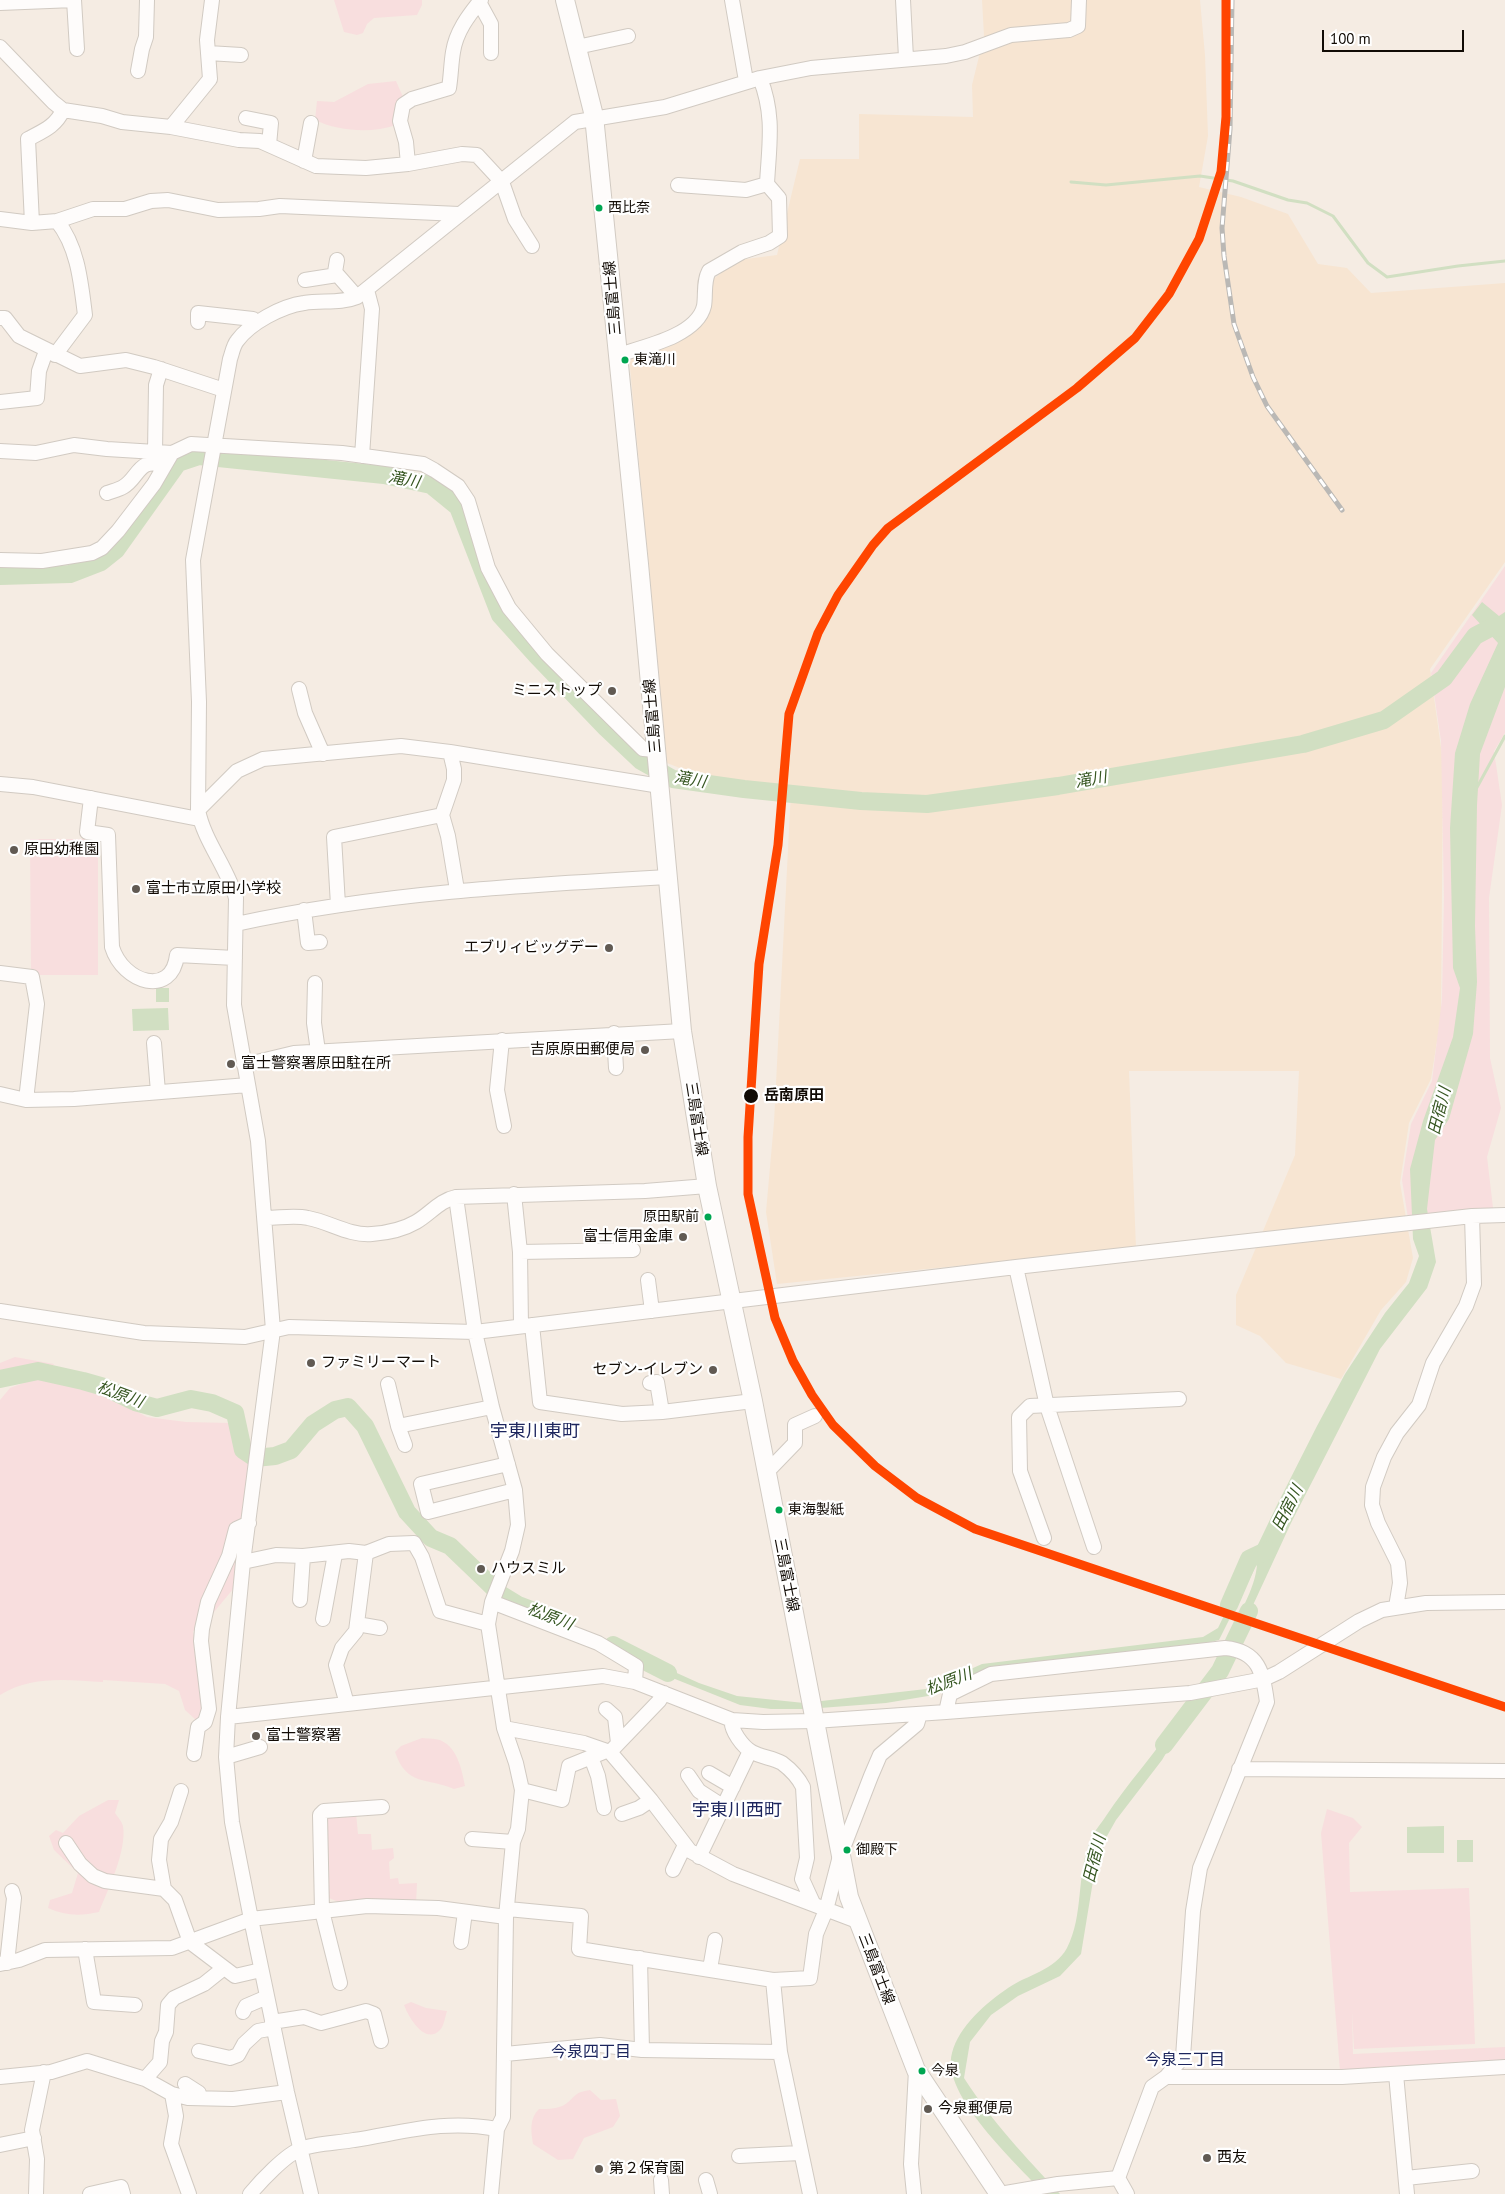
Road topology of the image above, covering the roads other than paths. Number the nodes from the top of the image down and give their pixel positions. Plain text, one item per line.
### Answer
1 (74, 0) edge
2 (147, 0) edge
3 (212, 0) edge
4 (565, 0) edge
5 (732, 0) edge
6 (903, 0) edge
7 (1079, 0) edge
8 (480, 1) edge
9 (1, 2) edge
10 (628, 36) dead end
11 (0, 47) edge
12 (577, 47) junction
13 (77, 49) dead end
14 (208, 52) junction
15 (492, 53) dead end
16 (241, 55) dead end
17 (906, 58) junction
18 (138, 71) dead end
19 (753, 79) junction
20 (63, 110) junction
21 (246, 118) dead end
22 (594, 119) junction
23 (311, 123) dead end
24 (171, 128) junction
25 (269, 145) junction
26 (304, 161) junction
27 (408, 164) junction
28 (502, 182) junction
29 (767, 184) junction
30 (678, 186) dead end
31 (458, 214) junction
32 (0, 219) edge
33 (57, 221) junction
34 (32, 223) junction
35 (532, 246) dead end
36 (337, 260) dead end
37 (337, 275) junction
38 (305, 280) dead end
39 (362, 293) junction
40 (0, 318) edge
41 (253, 319) dead end
42 (198, 322) dead end
43 (51, 353) junction
44 (618, 355) junction
45 (161, 369) junction
46 (224, 390) junction
47 (0, 402) edge
48 (215, 445) junction
49 (0, 451) edge
50 (155, 452) junction
51 (172, 452) junction
52 (362, 456) junction
53 (163, 466) junction
54 (107, 493) dead end
55 (0, 560) edge
56 (299, 689) dead end
57 (450, 752) junction
58 (323, 754) junction
59 (657, 757) junction
60 (0, 784) edge
61 (659, 784) junction
62 (91, 798) junction
63 (198, 814) junction
64 (442, 815) junction
65 (668, 877) junction
66 (457, 890) junction
67 (338, 905) junction
68 (304, 910) junction
69 (236, 924) junction
70 (320, 942) dead end
71 (236, 958) junction
72 (0, 973) edge
73 (315, 983) dead end
74 (682, 1031) junction
75 (614, 1033) junction
76 (502, 1040) junction
77 (154, 1043) dead end
78 (318, 1051) junction
79 (244, 1066) junction
80 (616, 1068) dead end
81 (248, 1085) junction
82 (158, 1092) junction
83 (0, 1094) edge
84 (26, 1100) junction
85 (504, 1126) dead end
86 (707, 1186) junction
87 (514, 1194) junction
88 (456, 1197) junction
89 (1472, 1216) junction
90 (266, 1218) junction
91 (1505, 1219) edge
92 (633, 1250) dead end
93 (520, 1252) junction
94 (1016, 1267) junction
95 (648, 1280) dead end
96 (732, 1302) junction
97 (0, 1311) edge
98 (652, 1311) junction
99 (527, 1325) junction
100 (273, 1330) junction
101 (475, 1332) junction
102 (650, 1383) dead end
103 (388, 1384) dead end
104 (1179, 1399) dead end
105 (752, 1401) junction
106 (1047, 1406) junction
107 (492, 1407) junction
108 (662, 1412) junction
109 (815, 1416) dead end
110 (398, 1426) junction
111 (405, 1445) dead end
112 (508, 1464) junction
113 (766, 1473) junction
114 (515, 1490) junction
115 (249, 1523) junction
116 (1044, 1538) dead end
117 (1094, 1547) dead end
118 (366, 1553) junction
119 (335, 1554) junction
120 (303, 1556) junction
121 (244, 1562) junction
122 (300, 1600) dead end
123 (493, 1600) junction
124 (1505, 1602) edge
125 (1396, 1607) junction
126 (323, 1619) dead end
127 (357, 1624) junction
128 (488, 1624) junction
129 (380, 1628) dead end
130 (1264, 1679) junction
131 (635, 1682) junction
132 (496, 1687) junction
133 (664, 1693) junction
134 (347, 1704) junction
135 (606, 1709) dead end
136 (812, 1711) junction
137 (946, 1712) junction
138 (920, 1714) junction
139 (228, 1717) junction
140 (732, 1720) junction
141 (504, 1728) junction
142 (260, 1747) dead end
143 (611, 1749) junction
144 (750, 1751) junction
145 (194, 1754) dead end
146 (226, 1757) junction
147 (591, 1757) junction
148 (1239, 1769) junction
149 (1505, 1771) edge
150 (709, 1773) dead end
151 (688, 1775) dead end
152 (733, 1788) junction
153 (522, 1790) junction
154 (181, 1791) dead end
155 (651, 1800) junction
156 (724, 1807) junction
157 (382, 1808) dead end
158 (604, 1808) dead end
159 (622, 1814) dead end
160 (472, 1839) dead end
161 (513, 1842) junction
162 (66, 1843) dead end
163 (685, 1845) junction
164 (840, 1856) junction
165 (699, 1857) junction
166 (673, 1870) dead end
167 (164, 1889) junction
168 (12, 1890) dead end
169 (812, 1903) junction
170 (826, 1910) junction
171 (322, 1911) junction
172 (465, 1912) junction
173 (507, 1913) junction
174 (251, 1919) junction
175 (857, 1921) junction
176 (715, 1940) dead end
177 (190, 1942) junction
178 (460, 1942) dead end
179 (85, 1948) junction
180 (640, 1958) junction
181 (4, 1964) edge
182 (224, 1968) junction
183 (710, 1969) junction
184 (261, 1970) junction
185 (772, 1980) junction
186 (340, 1983) dead end
187 (267, 1997) junction
188 (135, 2005) dead end
189 (243, 2012) dead end
190 (273, 2025) junction
191 (381, 2041) dead end
192 (642, 2050) junction
193 (198, 2051) dead end
194 (780, 2052) junction
195 (505, 2054) junction
196 (1505, 2067) edge
197 (916, 2070) junction
198 (44, 2072) junction
199 (1396, 2074) junction
200 (0, 2076) edge
201 (1166, 2077) junction
202 (145, 2079) junction
203 (185, 2084) dead end
204 (286, 2092) junction
205 (172, 2094) junction
206 (200, 2098) junction
207 (497, 2129) junction
208 (34, 2138) junction
209 (0, 2145) edge
210 (300, 2149) junction
211 (800, 2153) junction
212 (739, 2156) dead end
213 (1472, 2171) dead end
214 (1118, 2178) junction
215 (1406, 2178) junction
216 (706, 2180) dead end
217 (36, 2194) edge
218 (90, 2194) edge
219 (124, 2194) edge
220 (189, 2194) edge
221 (250, 2194) edge
222 (311, 2194) edge
223 (491, 2194) edge
224 (710, 2194) edge
225 (810, 2194) edge
226 (914, 2194) edge
227 (1000, 2194) edge
228 (1127, 2194) edge
229 (1407, 2194) edge

1 - 9 street
1 - 13 street
2 - 18 street
3 - 14 street
4 - 12 main road, 三島富士線
5 - 19 street
6 - 17 street
7 - 17 street
8 - 15 street
8 - 27 street
10 - 12 street
11 - 20 street
12 - 22 main road, 三島富士線
14 - 16 street
14 - 24 street
17 - 19 street
19 - 22 street
19 - 29 street
20 - 24 street
20 - 34 street
21 - 25 street
22 - 28 street
22 - 44 main road, 三島富士線
23 - 26 street
24 - 25 street
25 - 26 street
26 - 27 street
27 - 28 street
28 - 31 street
28 - 35 street
29 - 30 street
29 - 44 street
31 - 33 street
31 - 39 street
32 - 34 street
33 - 34 street
33 - 43 street
36 - 37 street
37 - 38 street
37 - 39 street
39 - 46 street
39 - 52 street
40 - 43 street
41 - 42 street
43 - 45 street
43 - 47 street
44 - 59 main road, 三島富士線
45 - 46 street
45 - 50 street
46 - 48 street
48 - 51 street
48 - 52 street
48 - 63 street
49 - 50 street
50 - 51 street
51 - 53 street
52 - 59 street
53 - 54 street
53 - 55 street
56 - 58 street
57 - 58 street
57 - 61 street
57 - 64 street
58 - 63 street
59 - 61 main road, 三島富士線
60 - 62 street
61 - 65 main road, 三島富士線
62 - 63 street
62 - 71 street
63 - 69 street
64 - 66 street
64 - 67 street
65 - 66 street
65 - 74 main road, 三島富士線
66 - 67 street
67 - 68 street
68 - 69 street
68 - 70 street
69 - 71 street
71 - 79 street
72 - 84 street
73 - 78 street
74 - 75 street
74 - 86 main road, 三島富士線
75 - 76 street
75 - 80 street
76 - 78 street
76 - 85 street
77 - 82 street
78 - 79 street
79 - 81 street
81 - 82 street
81 - 90 street
82 - 84 street
83 - 84 street
86 - 87 street
86 - 96 main road, 三島富士線
87 - 88 street
87 - 93 street
88 - 90 street
88 - 101 street
89 - 91 street
89 - 94 street
89 - 125 street
90 - 100 street
92 - 93 street
93 - 99 street
94 - 96 street
94 - 106 street
95 - 98 street
96 - 98 street
96 - 105 main road, 三島富士線
97 - 100 street
98 - 99 street
99 - 101 street
99 - 108 street
100 - 101 street
100 - 115 street
101 - 107 street
102 - 108 street
103 - 110 street
104 - 106 street
105 - 108 street
105 - 113 main road, 三島富士線
106 - 116 street
106 - 117 street
107 - 110 street
107 - 112 street
109 - 113 street
110 - 111 street
112 - 114 street
112 - 114 street
113 - 136 main road, 三島富士線
114 - 123 street
115 - 121 street
115 - 145 street
118 - 119 street
118 - 127 street
118 - 128 street
119 - 120 street
119 - 126 street
120 - 121 street
120 - 122 street
121 - 139 street
123 - 128 street
123 - 131 street
124 - 125 street
125 - 130 street
127 - 129 street
127 - 134 street
128 - 132 street
130 - 137 street
130 - 137 street
130 - 148 street
131 - 132 street
131 - 133 street
132 - 134 street
132 - 141 street
133 - 140 street
133 - 143 street
134 - 139 street
135 - 143 street
136 - 138 street
136 - 140 street
136 - 164 main road, 三島富士線
137 - 138 street
138 - 164 street
139 - 146 street
140 - 144 street
141 - 143 street
141 - 153 street
142 - 146 street
143 - 147 street
143 - 155 street
144 - 152 street
144 - 169 street
146 - 174 street
147 - 153 street
147 - 158 street
148 - 149 street
148 - 201 street
150 - 152 street
151 - 156 street
152 - 156 street
153 - 161 street
154 - 167 street
155 - 159 street
155 - 163 street
156 - 165 street
157 - 171 street
160 - 161 street
161 - 173 street
162 - 167 street
163 - 165 street
163 - 166 street
164 - 170 street
164 - 175 main road, 三島富士線
165 - 169 street
167 - 177 street
168 - 181 street
169 - 170 street
170 - 175 street
170 - 185 street
171 - 172 street
171 - 174 street
171 - 186 street
172 - 173 street
172 - 178 street
173 - 180 street
173 - 195 street
174 - 177 street
174 - 184 street
175 - 197 main road, 三島富士線
176 - 183 street
177 - 179 street
177 - 182 street
179 - 181 street
179 - 188 street
180 - 183 street
180 - 192 street
182 - 184 street
182 - 202 street
183 - 185 street
184 - 187 street
185 - 194 street
187 - 189 street
187 - 190 street
190 - 191 street
190 - 193 street
190 - 204 street
192 - 194 street
192 - 195 street
194 - 211 street
195 - 207 street
196 - 199 street
197 - 226 street
197 - 227 main road, 三島富士線
198 - 200 street
198 - 202 street
198 - 208 street
199 - 201 street
199 - 215 street
201 - 214 street
202 - 205 street
203 - 206 street
204 - 206 street
204 - 210 street
205 - 206 street
205 - 220 street
207 - 210 street
207 - 223 street
208 - 209 street
208 - 217 street
210 - 221 street
210 - 222 street
211 - 212 street
211 - 225 street
213 - 215 street
214 - 227 street
214 - 228 street
215 - 229 street
216 - 224 street
218 - 219 street

